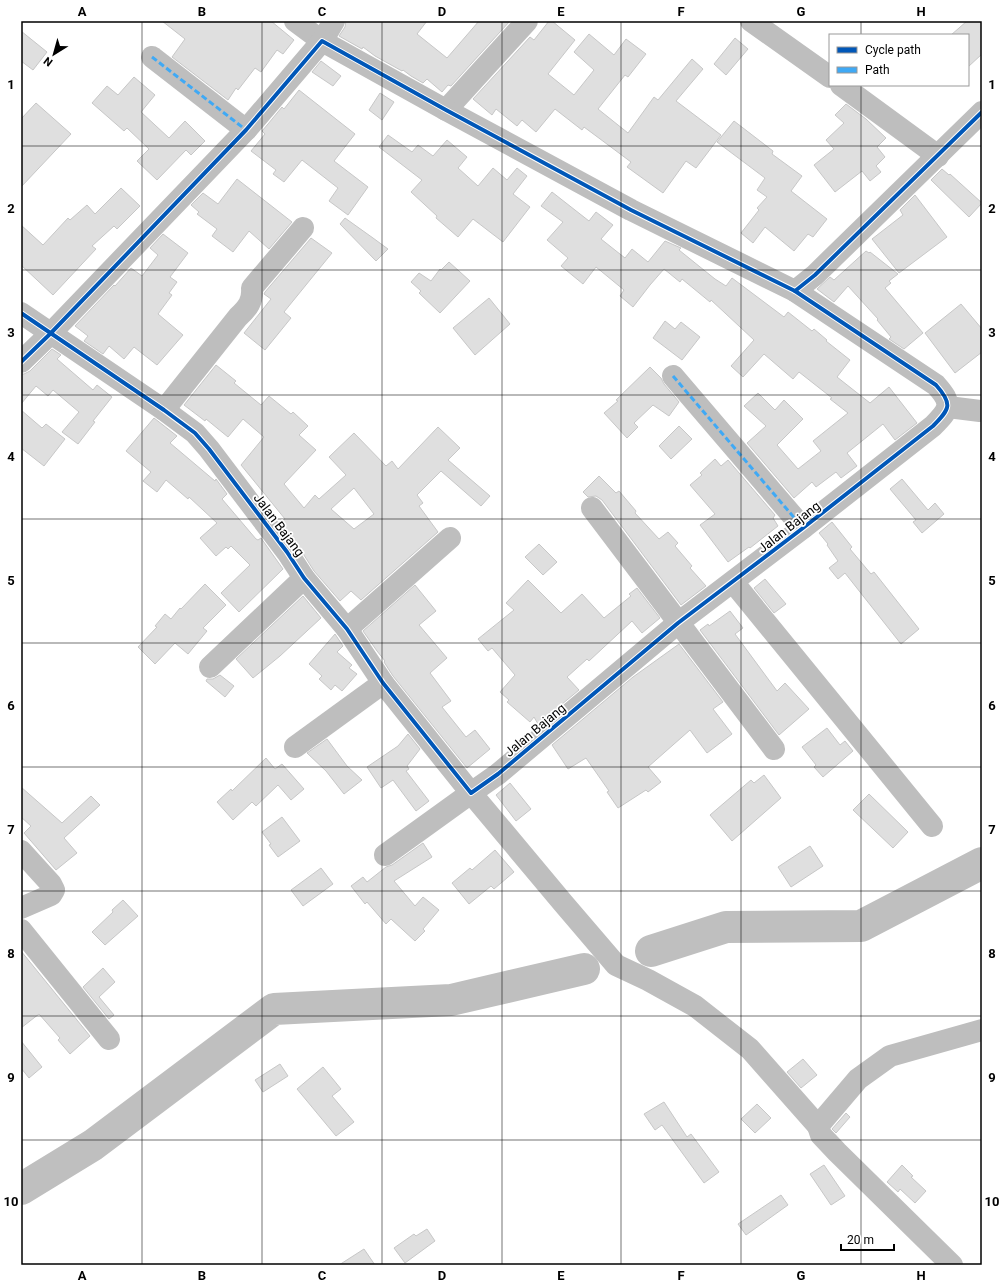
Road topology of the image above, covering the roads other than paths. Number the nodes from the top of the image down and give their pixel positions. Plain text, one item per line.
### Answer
1 (296, 21) edge
2 (334, 21) edge
3 (527, 21) edge
4 (752, 21) edge
5 (322, 41) junction
6 (152, 57) dead end
7 (829, 76) edge
8 (842, 86) edge
9 (446, 110) junction
10 (982, 112) edge
11 (246, 130) junction
12 (938, 156) junction
13 (303, 228) dead end
14 (795, 292) junction
15 (21, 313) edge
16 (50, 334) junction
17 (21, 362) edge
18 (673, 376) dead end
19 (948, 407) junction
20 (981, 409) edge
21 (164, 410) junction
22 (592, 508) dead end
23 (803, 528) junction
24 (450, 538) dead end
25 (304, 578) junction
26 (733, 582) junction
27 (678, 624) junction
28 (347, 629) junction
29 (210, 667) dead end
30 (383, 683) junction
31 (295, 747) dead end
32 (774, 749) dead end
33 (471, 793) junction
34 (932, 826) dead end
35 (21, 852) edge
36 (385, 855) dead end
37 (21, 908) edge
38 (21, 930) edge
39 (982, 1030) edge
40 (109, 1039) dead end
41 (818, 1126) junction
42 (952, 1265) edge

1 - 5 street
2 - 5 street
3 - 9 street
4 - 7 street
5 - 9 street
5 - 11 street
6 - 11 street
8 - 12 street
9 - 14 street
10 - 12 street
11 - 16 street
12 - 14 street
13 - 21 street
14 - 19 street
15 - 16 street, Jalan Bajang
16 - 17 street
16 - 21 street, Jalan Bajang
18 - 23 street
19 - 20 street
19 - 23 street, Jalan Bajang
21 - 25 street, Jalan Bajang
22 - 27 street
23 - 26 street, Jalan Bajang
24 - 28 street
25 - 28 street, Jalan Bajang
25 - 29 street
26 - 27 street, Jalan Bajang
26 - 34 street
27 - 32 street
27 - 33 street, Jalan Bajang
28 - 30 street, Jalan Bajang
30 - 31 street
30 - 33 street, Jalan Bajang
33 - 36 street
33 - 41 street
35 - 37 street
38 - 40 street
39 - 41 street
41 - 42 street

